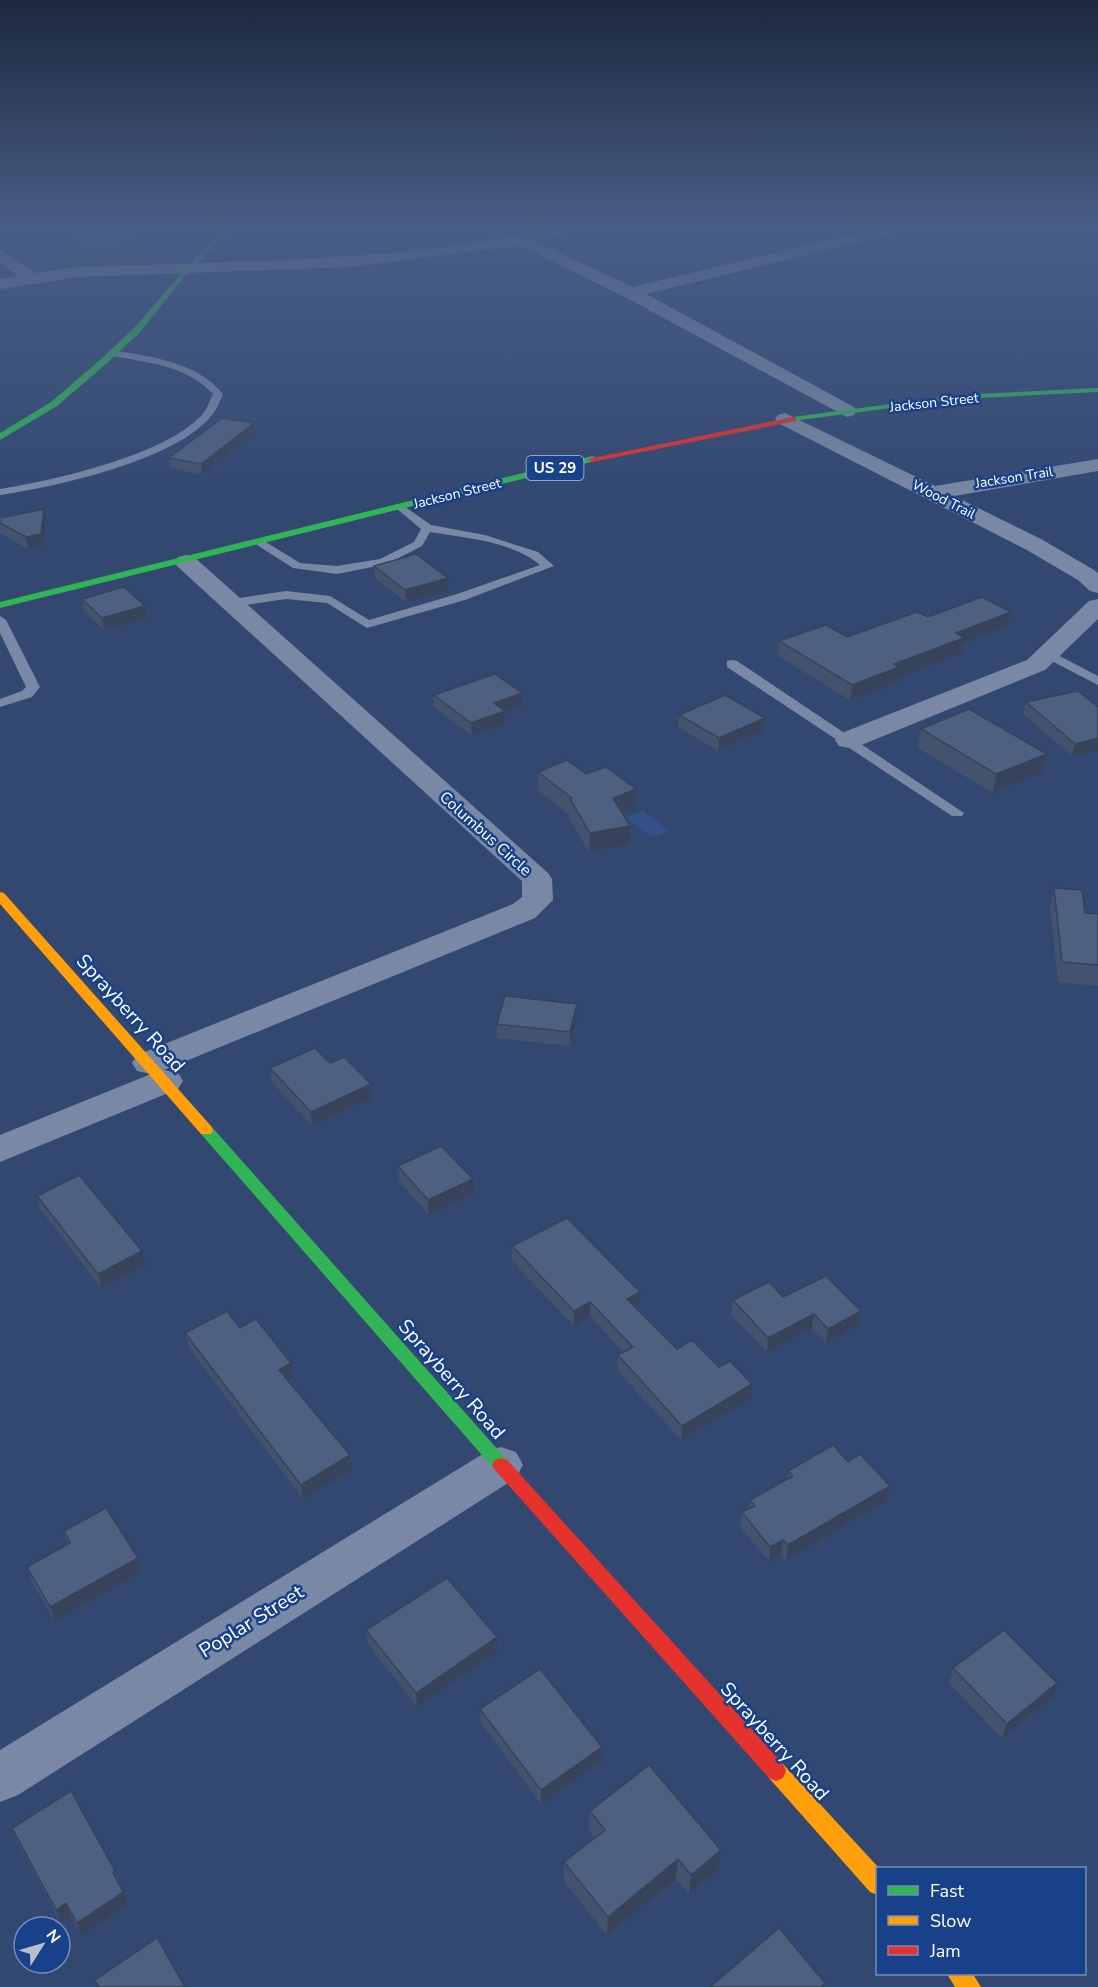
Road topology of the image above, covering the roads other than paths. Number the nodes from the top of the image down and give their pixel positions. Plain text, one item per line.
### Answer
1 (147, 318) edge
2 (677, 318) edge
3 (112, 353) junction
4 (1098, 390) edge
5 (847, 411) junction
6 (785, 419) junction
7 (0, 437) edge
8 (1098, 465) edge
9 (0, 492) edge
10 (931, 493) junction
11 (401, 507) junction
12 (427, 528) junction
13 (260, 543) junction
14 (186, 562) junction
15 (1098, 585) edge
16 (233, 603) junction
17 (0, 605) edge
18 (1098, 606) edge
19 (0, 620) edge
20 (1048, 654) junction
21 (732, 664) dead end
22 (1098, 681) edge
23 (0, 703) edge
24 (849, 740) junction
25 (957, 813) dead end
26 (0, 896) edge
27 (157, 1072) junction
28 (0, 1149) edge
29 (501, 1465) junction
30 (0, 1778) edge
31 (876, 1882) edge
32 (958, 1975) edge
33 (970, 1987) edge

1 - 3 main road
2 - 5 street
3 - 7 main road
3 - 9 lane
4 - 5 main road, Jackson Street / US 29
5 - 6 main road, Jackson Street / US 29
6 - 10 street, Wood Trail
6 - 11 main road, Jackson Street / US 29
8 - 10 street, Jackson Trail
10 - 15 street, Wood Trail
11 - 12 lane
11 - 13 main road, Jackson Street / US 29
12 - 13 lane
12 - 16 lane
13 - 14 main road, Jackson Street / US 29
14 - 16 street, Columbus Circle
14 - 17 main road, Jackson Street / US 29
16 - 27 street, Columbus Circle
18 - 20 street
19 - 23 lane
20 - 22 lane
20 - 24 street
21 - 24 lane
24 - 25 lane
26 - 27 main road, Sprayberry Road
27 - 28 street
27 - 29 main road, Sprayberry Road
29 - 30 street, Poplar Street
29 - 31 main road, Sprayberry Road
32 - 33 main road

